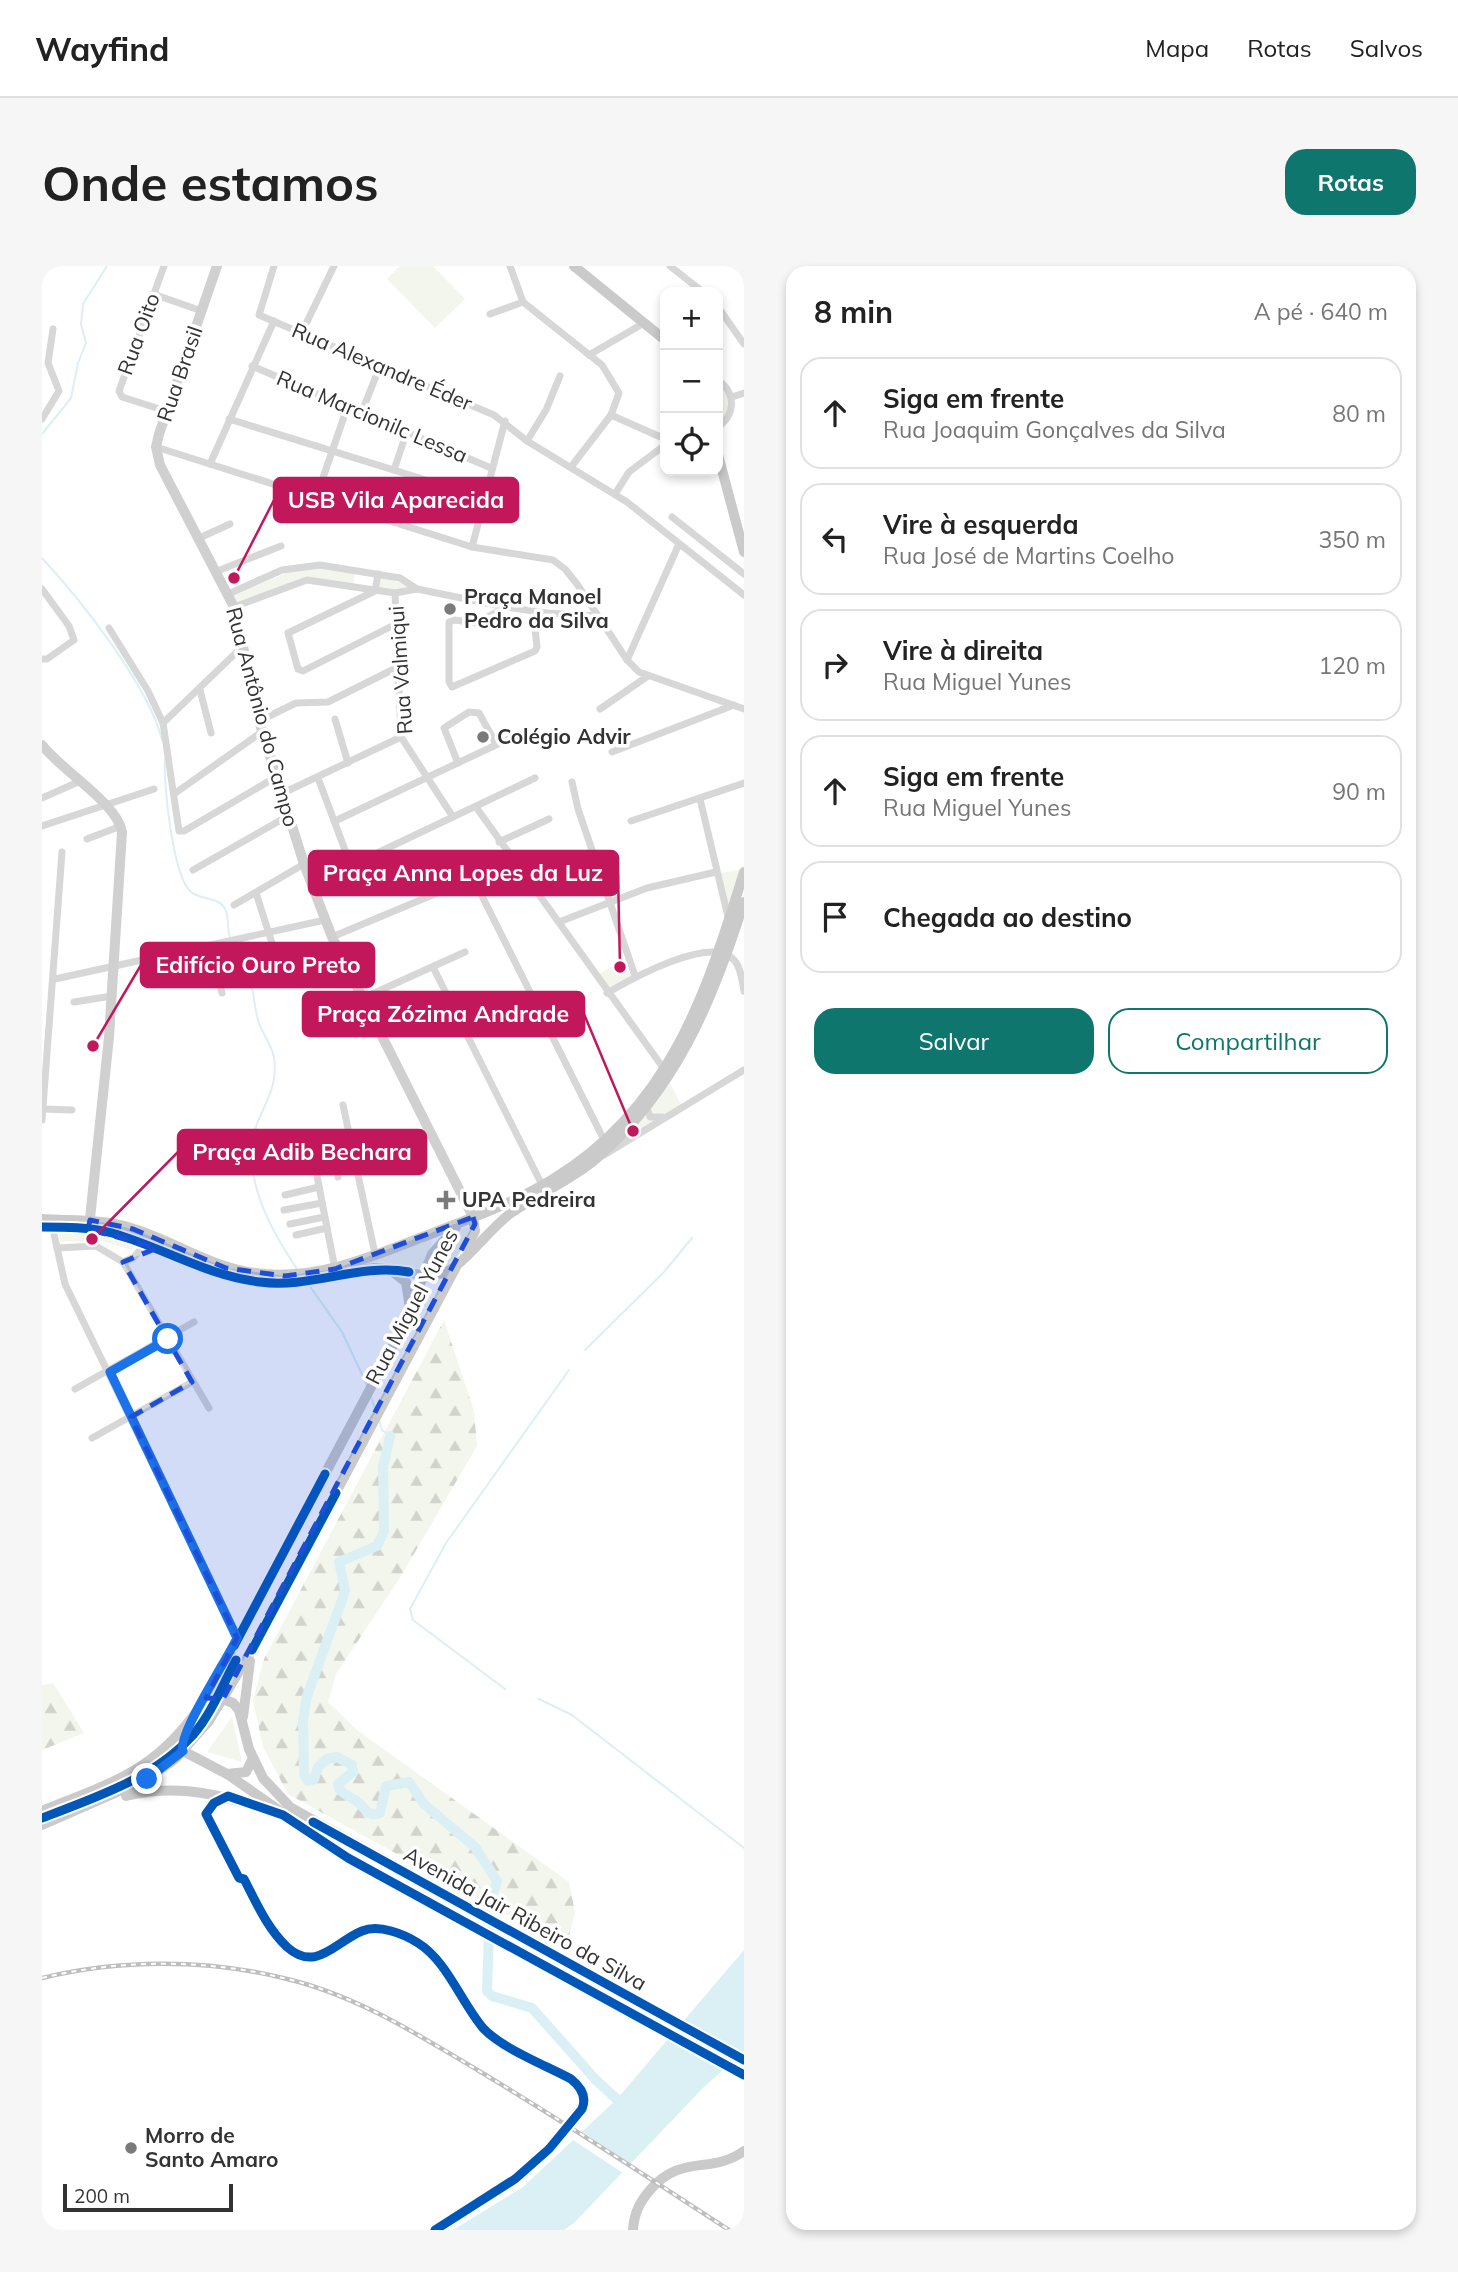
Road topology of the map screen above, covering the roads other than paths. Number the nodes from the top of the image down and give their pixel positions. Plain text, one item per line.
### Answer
1 (163, 266) edge
2 (216, 266) edge
3 (274, 266) edge
4 (334, 266) edge
5 (510, 266) edge
6 (574, 266) edge
7 (670, 266) edge
8 (697, 287) edge
9 (153, 294) junction
10 (523, 302) junction
11 (202, 311) junction
12 (490, 314) dead end
13 (723, 314) edge
14 (274, 321) junction
15 (644, 323) junction
16 (53, 329) dead end
17 (302, 332) junction
18 (660, 336) edge
19 (744, 344) edge
20 (589, 355) junction
21 (45, 362) edge
22 (253, 366) junction
23 (380, 366) junction
24 (559, 376) dead end
25 (723, 386) edge
26 (744, 393) edge
27 (732, 397) junction
28 (347, 408) junction
29 (166, 411) junction
30 (361, 414) junction
31 (611, 415) junction
32 (42, 419) edge
33 (229, 419) junction
34 (505, 421) junction
35 (723, 421) edge
36 (406, 434) junction
37 (660, 437) edge
38 (527, 441) junction
39 (156, 447) junction
40 (660, 449) edge
41 (332, 451) junction
42 (210, 464) junction
43 (570, 467) junction
44 (491, 468) junction
45 (394, 470) junction
46 (723, 474) edge
47 (615, 494) junction
48 (316, 498) junction
49 (484, 498) junction
50 (672, 517) dead end
51 (230, 524) dead end
52 (197, 539) junction
53 (679, 544) junction
54 (281, 546) dead end
55 (472, 547) junction
56 (744, 552) edge
57 (215, 572) junction
58 (360, 572) junction
59 (378, 574) junction
60 (744, 574) edge
61 (42, 589) edge
62 (358, 589) junction
63 (417, 589) junction
64 (375, 591) junction
65 (395, 593) junction
66 (228, 594) junction
67 (744, 595) edge
68 (234, 607) junction
69 (506, 607) junction
70 (533, 612) junction
71 (598, 616) junction
72 (396, 624) junction
73 (109, 628) dead end
74 (243, 646) junction
75 (42, 659) edge
76 (627, 660) junction
77 (398, 667) junction
78 (648, 676) junction
79 (200, 690) junction
80 (734, 705) junction
81 (600, 709) dead end
82 (744, 709) edge
83 (335, 719) dead end
84 (259, 721) junction
85 (163, 723) junction
86 (263, 731) junction
87 (211, 733) dead end
88 (517, 735) dead end
89 (401, 737) junction
90 (496, 744) junction
91 (42, 745) edge
92 (612, 752) dead end
93 (348, 763) junction
94 (458, 763) junction
95 (429, 776) junction
96 (276, 777) junction
97 (318, 778) junction
98 (535, 778) dead end
99 (78, 782) junction
100 (572, 782) dead end
101 (744, 783) edge
102 (153, 789) dead end
103 (174, 794) junction
104 (281, 794) junction
105 (42, 798) edge
106 (700, 799) junction
107 (103, 803) junction
108 (476, 807) junction
109 (288, 816) junction
110 (453, 817) junction
111 (549, 819) dead end
112 (335, 821) junction
113 (631, 821) dead end
114 (42, 826) edge
115 (121, 827) junction
116 (87, 839) dead end
117 (499, 842) junction
118 (62, 852) dead end
119 (304, 864) junction
120 (351, 866) junction
121 (557, 867) dead end
122 (194, 870) dead end
123 (716, 872) junction
124 (744, 872) edge
125 (527, 878) junction
126 (313, 884) junction
127 (257, 893) junction
128 (608, 902) junction
129 (744, 902) edge
130 (234, 905) dead end
131 (325, 920) junction
132 (729, 921) junction
133 (559, 922) junction
134 (270, 933) junction
135 (332, 937) junction
136 (210, 946) junction
137 (465, 952) dead end
138 (723, 952) junction
139 (114, 966) junction
140 (433, 967) junction
141 (280, 968) dead end
142 (635, 976) junction
143 (55, 979) junction
144 (744, 991) edge
145 (222, 993) dead end
146 (607, 993) junction
147 (112, 996) junction
148 (361, 999) junction
149 (74, 1002) dead end
150 (405, 1010) dead end
151 (374, 1025) junction
152 (46, 1039) edge
153 (664, 1069) junction
154 (744, 1070) edge
155 (343, 1105) dead end
156 (647, 1108) junction
157 (43, 1109) edge
158 (72, 1110) dead end
159 (673, 1114) junction
160 (42, 1120) edge
161 (604, 1140) junction
162 (595, 1160) junction
163 (356, 1163) junction
164 (317, 1176) dead end
165 (338, 1177) dead end
166 (542, 1185) junction
167 (318, 1187) junction
168 (285, 1195) dead end
169 (322, 1203) junction
170 (284, 1210) dead end
171 (324, 1216) junction
172 (473, 1217) junction
173 (47, 1223) edge
174 (290, 1224) dead end
175 (89, 1225) junction
176 (327, 1228) junction
177 (296, 1235) dead end
178 (145, 1244) junction
179 (57, 1248) junction
180 (375, 1254) junction
181 (123, 1262) junction
182 (456, 1267) junction
183 (335, 1269) junction
184 (387, 1269) junction
185 (424, 1275) junction
186 (411, 1312) junction
187 (194, 1322) dead end
188 (168, 1339) junction
189 (110, 1372) junction
190 (192, 1382) junction
191 (75, 1389) dead end
192 (209, 1408) dead end
193 (357, 1413) junction
194 (131, 1417) junction
195 (92, 1438) dead end
196 (348, 1470) junction
197 (237, 1638) junction
198 (252, 1650) junction
199 (206, 1698) junction
200 (223, 1699) junction
201 (243, 1724) junction
202 (187, 1726) junction
203 (183, 1751) junction
204 (253, 1758) junction
205 (227, 1774) junction
206 (94, 1804) junction
207 (42, 1811) edge
208 (283, 1815) junction
209 (42, 1825) edge
210 (744, 2060) edge
211 (744, 2075) edge
212 (744, 2151) edge
213 (633, 2230) edge

1 - 9 street, Rua Oito
2 - 11 street, Rua Brasil
3 - 14 street, Rua Alexandre Éder
4 - 17 street
5 - 10 street
6 - 15 main road
7 - 8 street
9 - 11 street
9 - 29 street, Rua Oito
10 - 12 street
10 - 20 street
11 - 29 street, Rua Brasil
13 - 19 street
14 - 17 street, Rua Alexandre Éder
14 - 22 street
15 - 18 main road
15 - 20 street
16 - 21 street
17 - 23 street, Rua Alexandre Éder
20 - 31 street
21 - 32 street
22 - 28 street, Rua Marcionilc Lessa
22 - 33 street
23 - 30 street
23 - 34 street, Rua Alexandre Éder
24 - 38 street
25 - 27 street
26 - 27 street
27 - 35 street
28 - 30 street, Rua Marcionilc Lessa
28 - 41 street
29 - 39 street, Rua Brasil
30 - 36 street, Rua Marcionilc Lessa
31 - 37 street
31 - 43 street
33 - 41 street
33 - 42 street
34 - 38 street, Rua Alexandre Éder
34 - 44 street
36 - 44 street, Rua Marcionilc Lessa
36 - 45 street
38 - 43 street, Rua Alexandre Éder
39 - 42 street
39 - 52 street, Rua Antônio do Campo
40 - 47 street
41 - 45 street
41 - 48 street
42 - 48 street
43 - 47 street, Rua Alexandre Éder
44 - 49 street
45 - 49 street
46 - 56 main road
47 - 53 street, Rua Alexandre Éder
48 - 55 street
49 - 55 street
50 - 60 street
51 - 52 street
52 - 57 street, Rua Antônio do Campo
53 - 67 street, Rua Alexandre Éder
53 - 76 street
54 - 57 street
55 - 71 street
57 - 66 street, Rua Antônio do Campo
58 - 59 street
58 - 62 street
58 - 66 street
59 - 63 street
59 - 64 street
61 - 75 street
62 - 64 street
62 - 68 street
63 - 65 street
63 - 69 street
64 - 65 street
64 - 72 street
65 - 72 street, Rua Valmiqui
66 - 68 street, Rua Antônio do Campo
68 - 74 street, Rua Antônio do Campo
69 - 70 street
69 - 70 street
70 - 71 street
71 - 76 street
72 - 77 street, Rua Valmiqui
73 - 85 street
74 - 79 street
74 - 84 street, Rua Antônio do Campo
76 - 78 street
77 - 84 street
77 - 89 street, Rua Valmiqui
78 - 80 street
78 - 81 street
79 - 85 street
79 - 87 street
80 - 82 street
80 - 92 street
83 - 93 street
84 - 86 street, Rua Antônio do Campo
85 - 103 street
86 - 96 street, Rua Antônio do Campo
86 - 103 street
88 - 90 street
89 - 93 street
89 - 95 street, Rua Valmiqui
90 - 94 street
90 - 94 street
91 - 99 street
93 - 97 street
94 - 95 street
95 - 110 street, Rua Valmiqui
95 - 112 street
96 - 103 street
96 - 104 street, Rua Antônio do Campo
97 - 104 street
97 - 112 street
98 - 108 street
99 - 105 street
99 - 107 street
100 - 128 street
101 - 106 street
102 - 107 street
104 - 109 street, Rua Antônio do Campo
106 - 113 street
106 - 123 street
107 - 114 street
107 - 115 street
108 - 110 street
108 - 117 street
109 - 119 street, Rua Antônio do Campo
109 - 122 street
110 - 120 street
111 - 117 street
112 - 120 street
115 - 116 street
115 - 139 street
117 - 125 street
118 - 143 street
119 - 126 street, Rua Antônio do Campo
119 - 127 street
120 - 126 street
121 - 125 street
123 - 128 street
123 - 132 street
124 - 132 main road
125 - 133 street
126 - 131 street, Rua Antônio do Campo
127 - 130 street
127 - 134 street
128 - 133 street
128 - 142 street
129 - 138 main road
131 - 134 street
131 - 135 street, Rua Antônio do Campo
132 - 138 main road
133 - 146 street
134 - 136 street
134 - 141 street
135 - 148 street, Rua Antônio do Campo
135 - 161 street
136 - 139 street
136 - 145 street
137 - 140 street
138 - 142 street
138 - 144 street
138 - 153 main road
138 - 156 main road
139 - 143 street
139 - 147 street
140 - 148 street
140 - 166 street
142 - 146 street
143 - 152 street
146 - 153 street
147 - 149 street
147 - 175 street
148 - 151 street, Rua Antônio do Campo
150 - 151 street
151 - 172 street, Rua Antônio do Campo
152 - 157 street
153 - 161 main road
154 - 159 street
155 - 163 street
156 - 159 street
156 - 162 main road
157 - 158 street
157 - 160 street
159 - 162 street
161 - 166 main road
162 - 182 main road
163 - 165 street
163 - 180 street
164 - 167 street
166 - 172 main road
167 - 168 street
167 - 169 street
169 - 170 street
169 - 171 street
171 - 174 street
171 - 176 street
172 - 180 main road
172 - 182 main road, Rua Miguel Yunes
172 - 185 main road, Rua Miguel Yunes
173 - 175 main road
173 - 179 street
175 - 178 main road
175 - 183 main road
176 - 177 street
176 - 183 street
178 - 181 street
178 - 184 main road
179 - 181 street
179 - 189 street
180 - 183 main road
181 - 188 street
182 - 185 main road
182 - 196 main road, Rua Miguel Yunes
184 - 185 main road
184 - 186 main road
185 - 186 main road, Rua Miguel Yunes
186 - 193 main road, Rua Miguel Yunes
187 - 188 street
188 - 189 street
188 - 190 street
189 - 191 street
189 - 194 street
190 - 192 street
190 - 194 street
193 - 196 main road
193 - 197 main road, Rua Miguel Yunes
194 - 195 street
194 - 197 street
196 - 198 main road, Rua Miguel Yunes
197 - 199 main road, Rua Miguel Yunes
198 - 200 main road, Rua Miguel Yunes
198 - 201 main road
199 - 200 main road
199 - 202 main road, Rua Miguel Yunes
200 - 201 main road, Avenida Jair Ribeiro da Silva
200 - 203 main road, Rua Miguel Yunes
201 - 204 main road, Avenida Jair Ribeiro da Silva
202 - 203 main road
202 - 207 main road, Rua Miguel Yunes
203 - 205 main road, Avenida Jair Ribeiro da Silva
203 - 206 main road, Rua Miguel Yunes
204 - 205 main road
204 - 210 main road, Avenida Jair Ribeiro da Silva
205 - 208 main road, Avenida Jair Ribeiro da Silva
206 - 208 main road
206 - 209 main road, Rua Miguel Yunes
208 - 211 main road, Avenida Jair Ribeiro da Silva
212 - 213 main road

